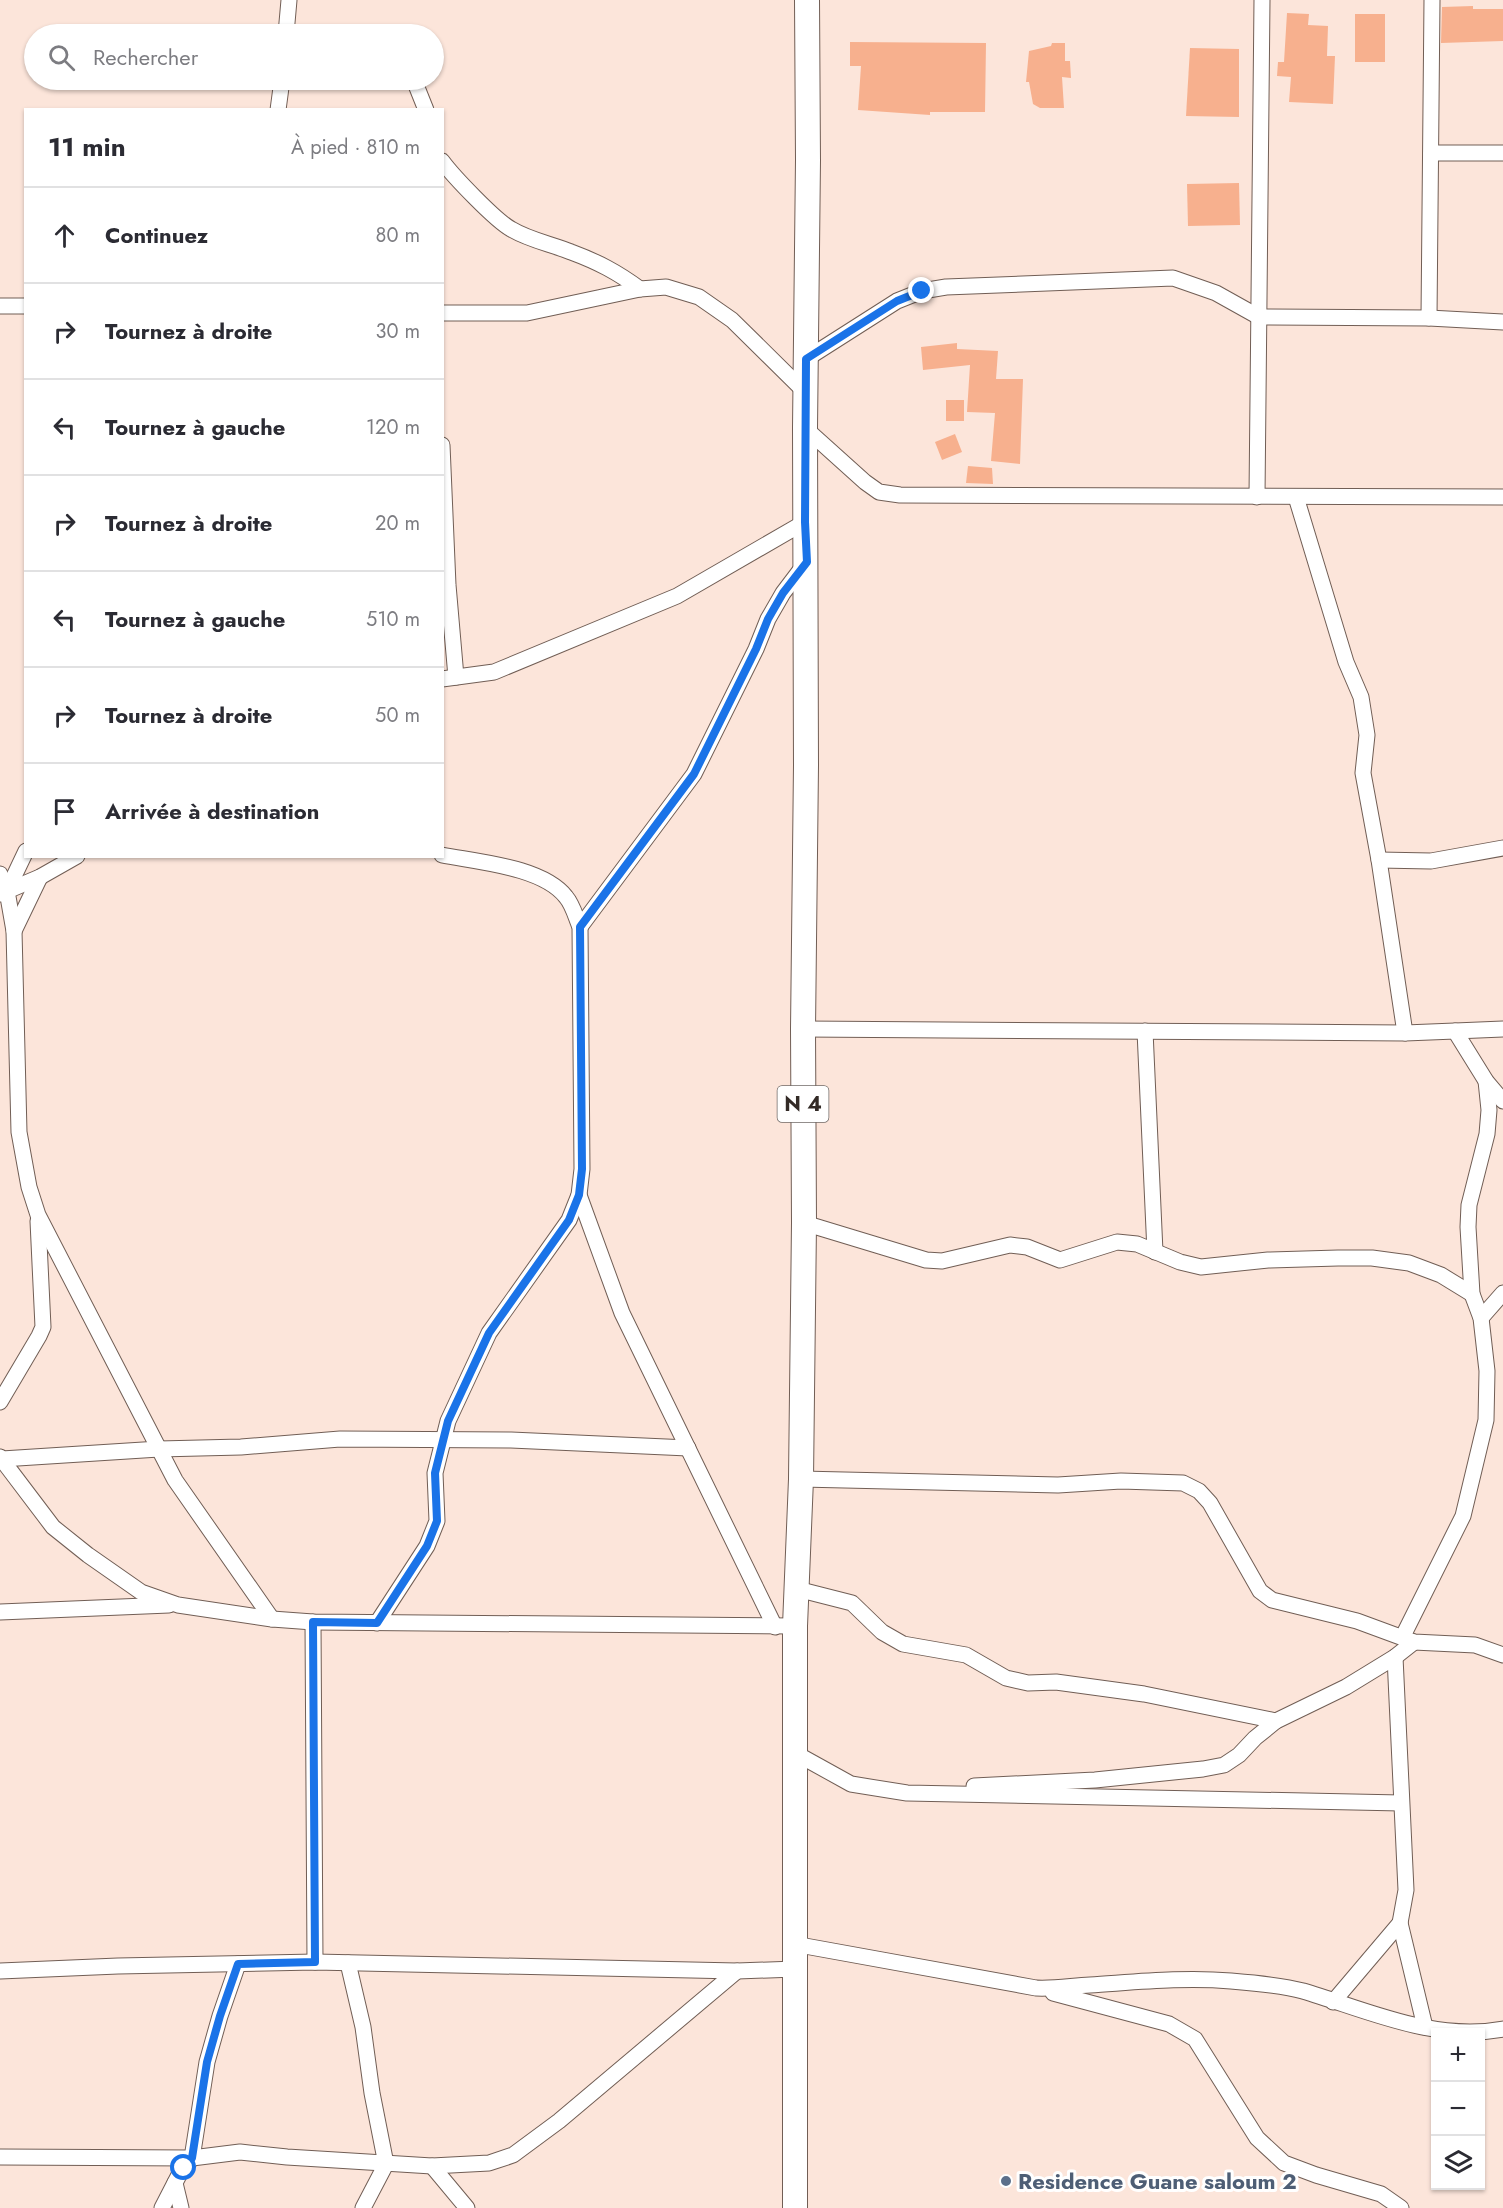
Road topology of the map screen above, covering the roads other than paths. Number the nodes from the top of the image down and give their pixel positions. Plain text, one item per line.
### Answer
1 (289, 0) edge
2 (807, 0) edge
3 (1262, 0) edge
4 (1432, 0) edge
5 (287, 24) edge
6 (281, 90) edge
7 (419, 90) edge
8 (278, 108) edge
9 (426, 108) edge
10 (1431, 153) junction
11 (1503, 153) edge
12 (444, 163) edge
13 (640, 289) junction
14 (0, 306) edge
15 (24, 306) edge
16 (444, 313) edge
17 (1259, 317) junction
18 (1429, 318) junction
19 (1503, 322) edge
20 (806, 359) junction
21 (805, 392) junction
22 (805, 428) junction
23 (444, 492) edge
24 (1257, 497) junction
25 (1296, 497) junction
26 (1503, 497) edge
27 (805, 522) junction
28 (807, 562) junction
29 (449, 678) edge
30 (1503, 848) edge
31 (24, 855) edge
32 (444, 855) edge
33 (73, 858) edge
34 (1379, 860) junction
35 (0, 874) edge
36 (40, 877) junction
37 (3, 893) edge
38 (580, 927) junction
39 (14, 931) junction
40 (803, 1029) junction
41 (1503, 1029) edge
42 (1145, 1031) junction
43 (1455, 1031) junction
44 (1405, 1033) junction
45 (1486, 1082) junction
46 (1503, 1101) edge
47 (579, 1195) junction
48 (38, 1215) junction
49 (804, 1223) junction
50 (1155, 1252) junction
51 (1503, 1293) edge
52 (1472, 1294) junction
53 (1481, 1318) junction
54 (0, 1402) edge
55 (443, 1440) junction
56 (688, 1448) junction
57 (159, 1449) junction
58 (1, 1458) edge
59 (801, 1479) junction
60 (797, 1589) junction
61 (178, 1605) junction
62 (0, 1612) edge
63 (272, 1619) junction
64 (313, 1622) junction
65 (377, 1623) junction
66 (785, 1627) junction
67 (1408, 1639) junction
68 (1503, 1655) edge
69 (1395, 1656) junction
70 (1276, 1721) junction
71 (795, 1753) junction
72 (924, 1793) junction
73 (1401, 1803) junction
74 (1400, 1923) junction
75 (794, 1944) junction
76 (315, 1962) junction
77 (348, 1963) junction
78 (238, 1964) junction
79 (795, 1969) junction
80 (737, 1971) junction
81 (4, 1973) edge
82 (1035, 1988) junction
83 (1333, 2002) junction
84 (1425, 2027) junction
85 (1500, 2032) edge
86 (0, 2157) edge
87 (192, 2158) junction
88 (386, 2164) junction
89 (432, 2166) junction
90 (175, 2184) junction
91 (162, 2208) edge
92 (181, 2208) edge
93 (363, 2208) edge
94 (467, 2208) edge
95 (795, 2208) edge
96 (1401, 2208) edge

1 - 5 street
2 - 20 main road, N 4
3 - 17 street
4 - 10 street
6 - 8 street
7 - 9 street
10 - 11 street
10 - 18 street
12 - 13 street
13 - 16 street
13 - 21 street
14 - 15 street
17 - 18 street
17 - 20 street
17 - 24 street
18 - 19 street
20 - 21 main road, N 4
21 - 22 main road, N 4
22 - 24 street
22 - 27 main road, N 4
23 - 29 street
24 - 25 street
25 - 26 street
25 - 34 street
27 - 28 main road, N 4
27 - 29 street
28 - 38 street
28 - 40 main road, N 4
30 - 34 street
31 - 37 street
32 - 38 street
33 - 36 street
34 - 44 street
35 - 37 street
36 - 37 street
36 - 39 street
37 - 39 street
38 - 47 street
39 - 48 street
40 - 42 street
40 - 49 main road, N 4
41 - 43 street
42 - 44 street
42 - 50 street
43 - 44 street
43 - 45 street
45 - 46 street
45 - 52 street
47 - 55 street
47 - 56 street
48 - 54 street
48 - 57 street
49 - 50 street
49 - 59 main road, N 4
50 - 52 street
51 - 53 street
52 - 53 street
53 - 67 street
55 - 56 street
55 - 57 street
55 - 65 street
56 - 66 street
57 - 58 street
57 - 63 street
58 - 61 street
59 - 60 main road, N 4
59 - 67 street
60 - 66 main road, N 4
60 - 70 street
61 - 62 street
61 - 63 street
63 - 64 street
64 - 65 street
64 - 76 street
65 - 66 street
66 - 71 main road, N 4
67 - 68 street
67 - 69 street
69 - 70 street
69 - 73 street
70 - 72 street
71 - 72 street
71 - 75 main road, N 4
72 - 73 street
73 - 74 street
74 - 83 street
74 - 84 street
75 - 79 main road, N 4
75 - 82 street
76 - 77 street
76 - 78 street
77 - 80 street
77 - 88 street
78 - 81 street
78 - 87 street
79 - 80 street
79 - 95 main road, N 4
80 - 89 street
82 - 83 street
82 - 96 street
83 - 84 street
84 - 85 street
86 - 87 street
87 - 88 street
87 - 90 street
88 - 89 street
88 - 93 street
89 - 94 street
90 - 91 street
90 - 92 street

